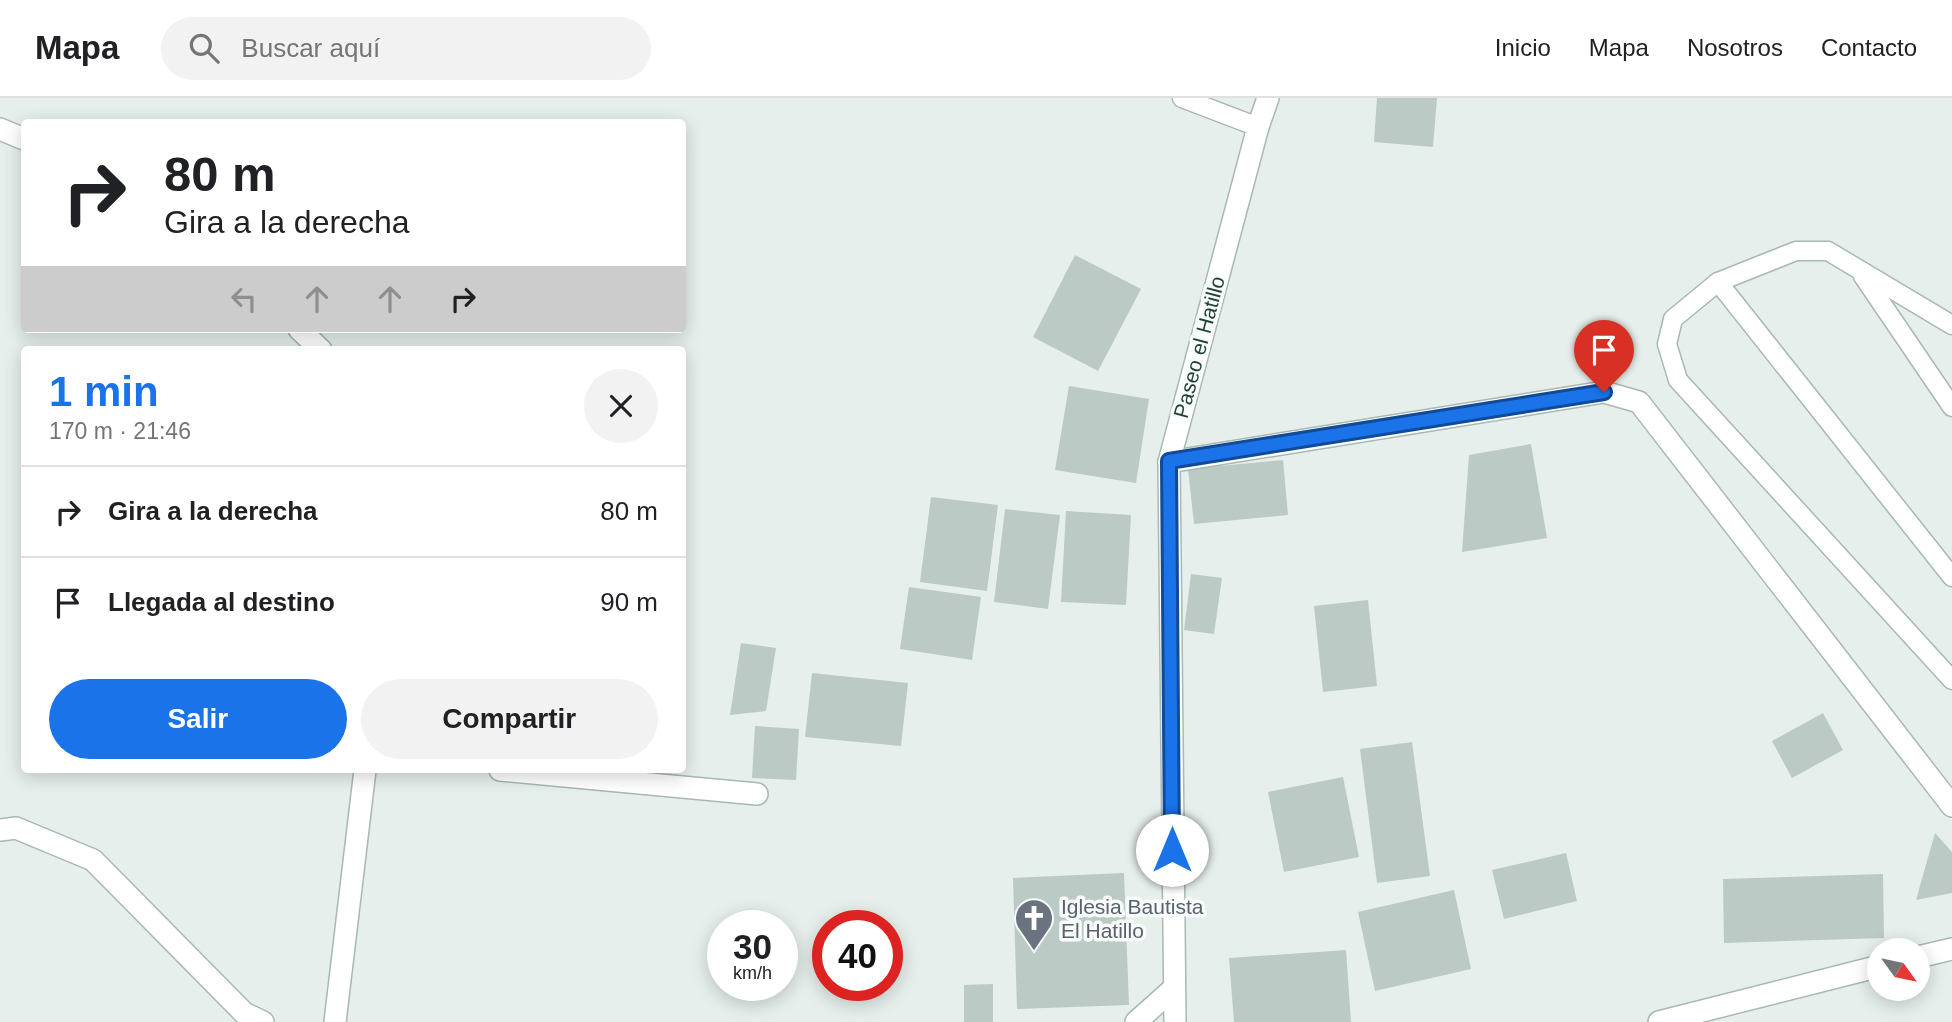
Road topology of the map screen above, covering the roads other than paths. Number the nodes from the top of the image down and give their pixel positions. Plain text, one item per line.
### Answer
1 (1182, 98) edge
2 (1268, 98) edge
3 (1258, 127) junction
4 (0, 129) edge
5 (21, 138) edge
6 (1859, 270) junction
7 (1718, 282) junction
8 (1952, 325) edge
9 (303, 333) edge
10 (317, 346) edge
11 (1952, 407) edge
12 (1169, 461) junction
13 (1952, 577) edge
14 (1952, 680) edge
15 (365, 773) edge
16 (532, 773) edge
17 (757, 794) dead end
18 (1952, 806) edge
19 (0, 830) edge
20 (1952, 949) edge
21 (1930, 954) edge
22 (1867, 969) edge
23 (1173, 989) junction
24 (263, 1022) edge
25 (335, 1022) edge
26 (1136, 1022) edge
27 (1175, 1022) edge
28 (1659, 1022) edge

1 - 3 lane
2 - 3 street, Paseo el Hatillo
3 - 12 street, Paseo el Hatillo
4 - 5 street
6 - 7 lane
6 - 8 lane
6 - 11 lane
7 - 13 lane
7 - 14 lane
9 - 10 street
12 - 18 street
12 - 23 street, Paseo el Hatillo
15 - 25 street
16 - 17 street
19 - 24 street
20 - 21 street
22 - 28 street
23 - 26 street
23 - 27 street, Paseo el Hatillo

